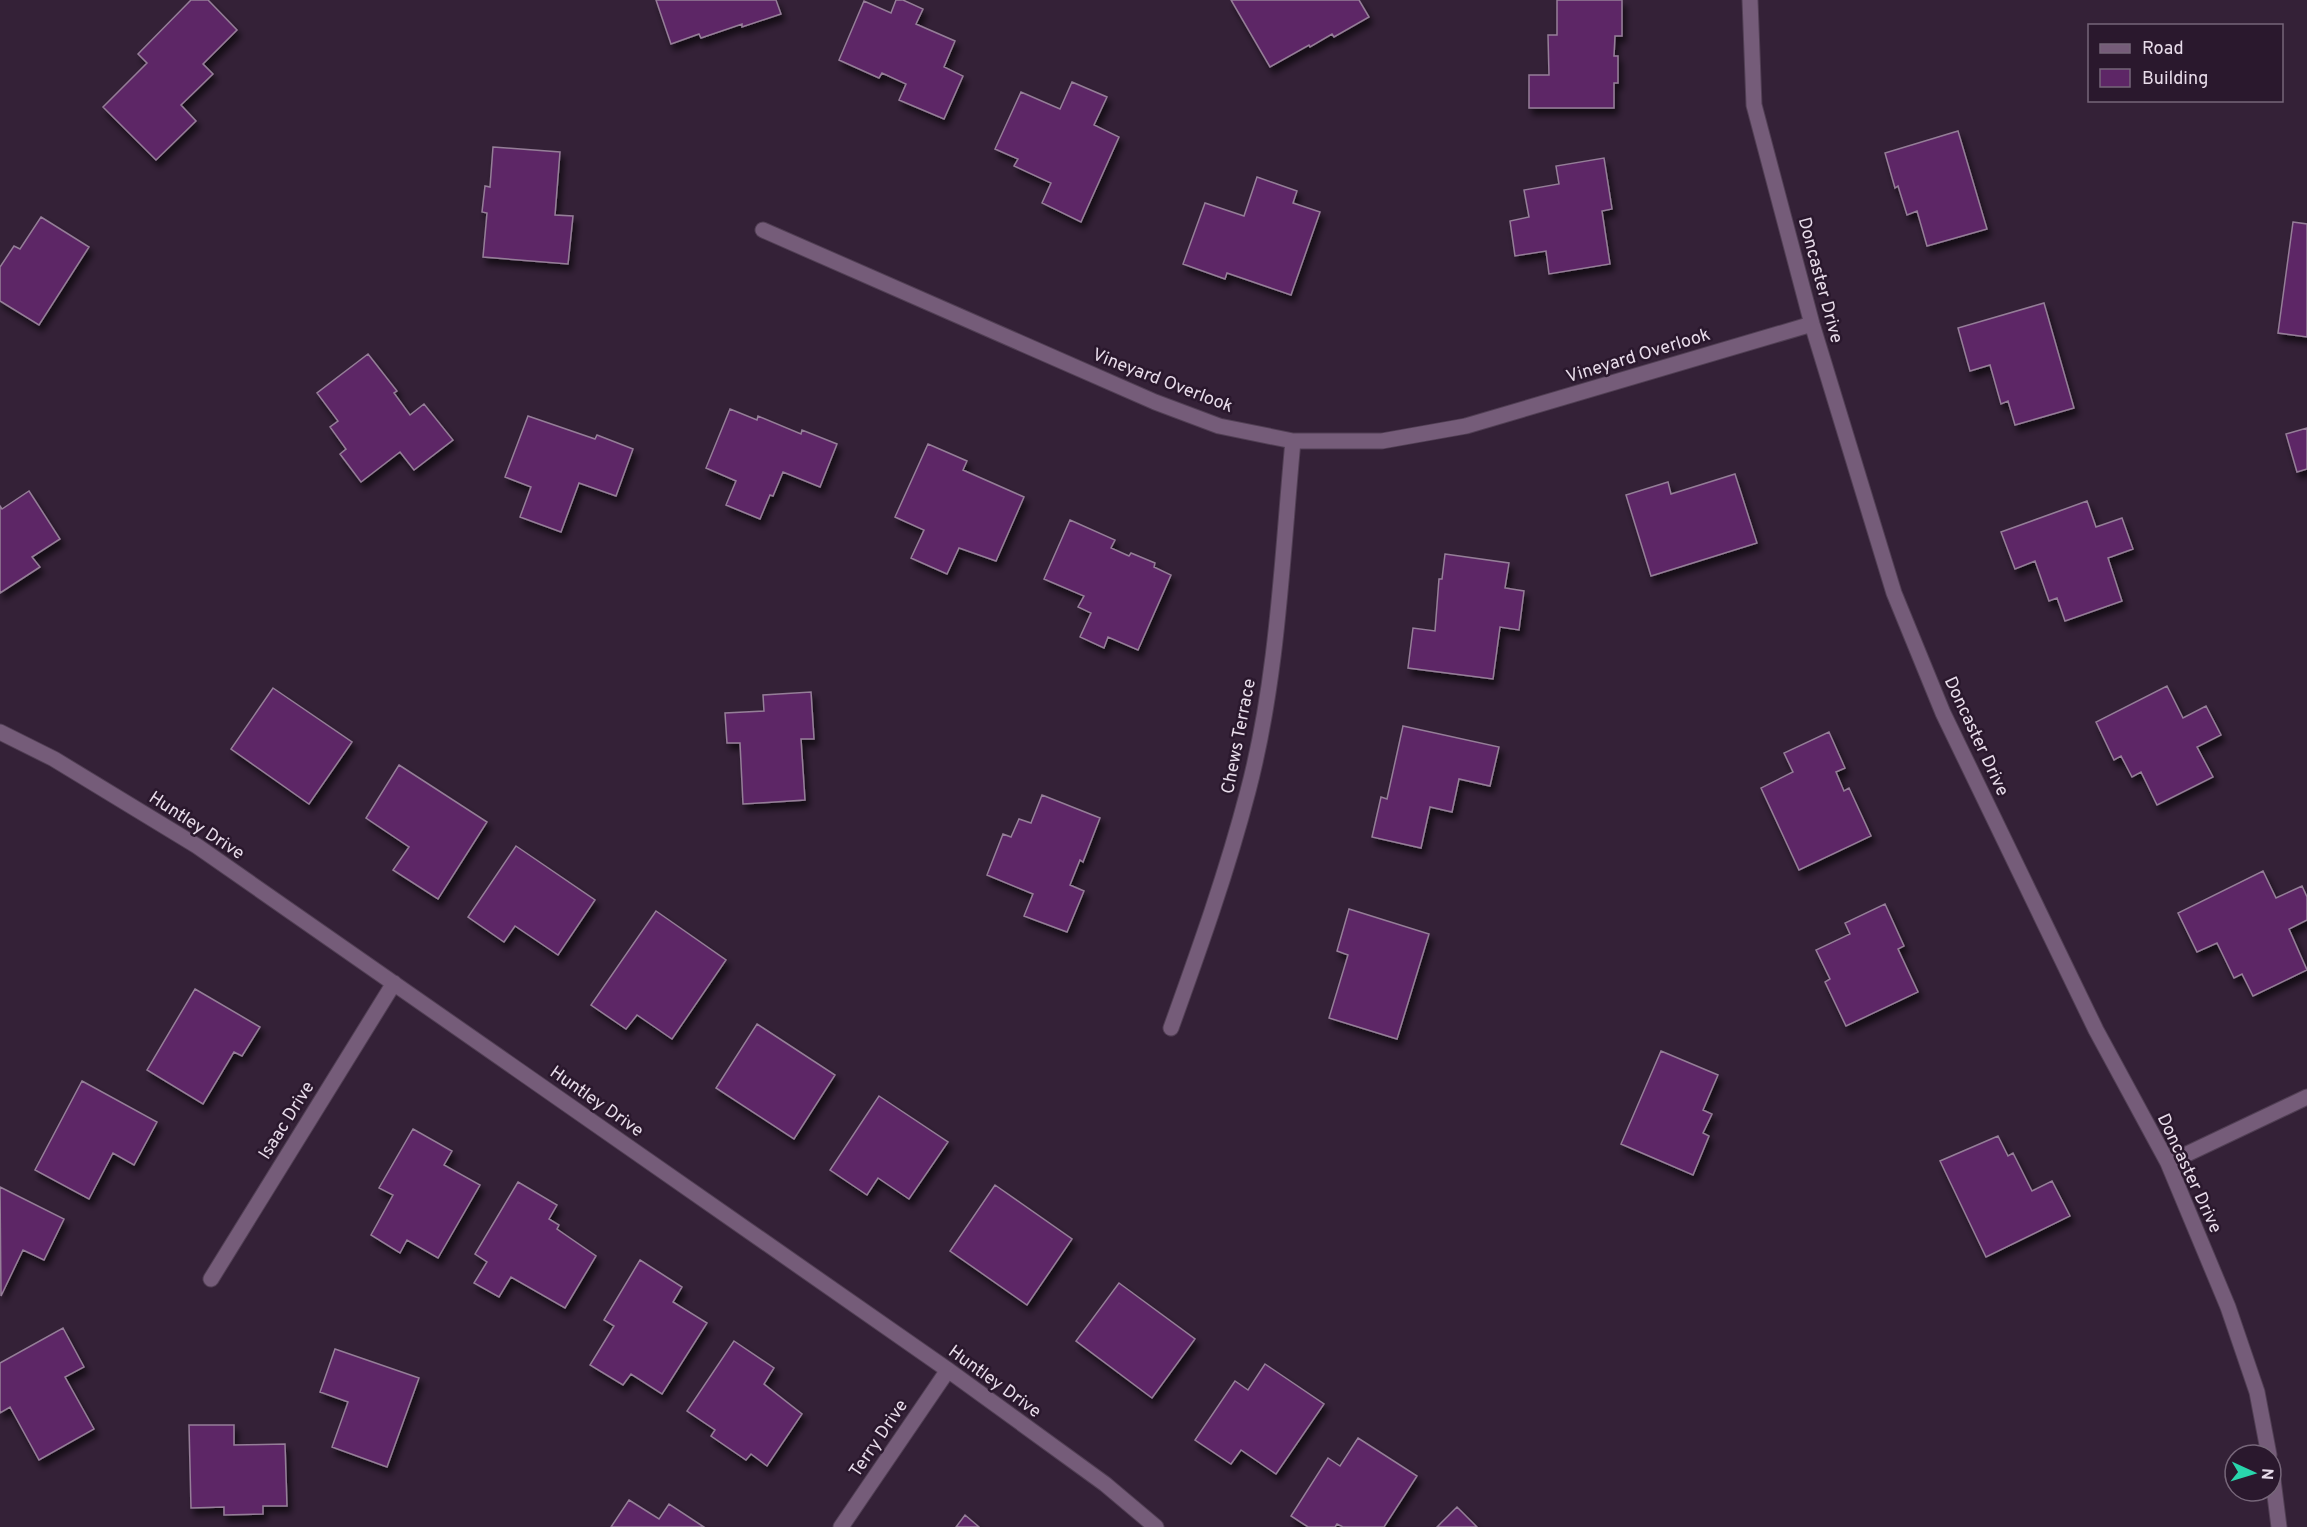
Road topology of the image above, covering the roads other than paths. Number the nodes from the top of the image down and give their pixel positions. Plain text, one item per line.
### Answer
1 (1750, 0) edge
2 (763, 230) dead end
3 (1812, 324) junction
4 (1293, 441) junction
5 (0, 732) edge
6 (393, 983) junction
7 (1171, 1028) dead end
8 (2307, 1097) edge
9 (2168, 1163) junction
10 (211, 1278) dead end
11 (948, 1370) junction
12 (2267, 1443) edge
13 (2276, 1503) edge
14 (841, 1527) edge
15 (1156, 1527) edge
16 (2279, 1527) edge

1 - 3 street, Doncaster Drive
2 - 4 street, Vineyard Overlook
3 - 4 street, Vineyard Overlook
3 - 9 street, Doncaster Drive
4 - 7 street, Chews Terrace
5 - 6 street, Huntley Drive
6 - 10 street, Isaac Drive
6 - 11 street, Huntley Drive
8 - 9 street
9 - 12 street, Doncaster Drive
11 - 14 street, Terry Drive
11 - 15 street, Huntley Drive
13 - 16 street

